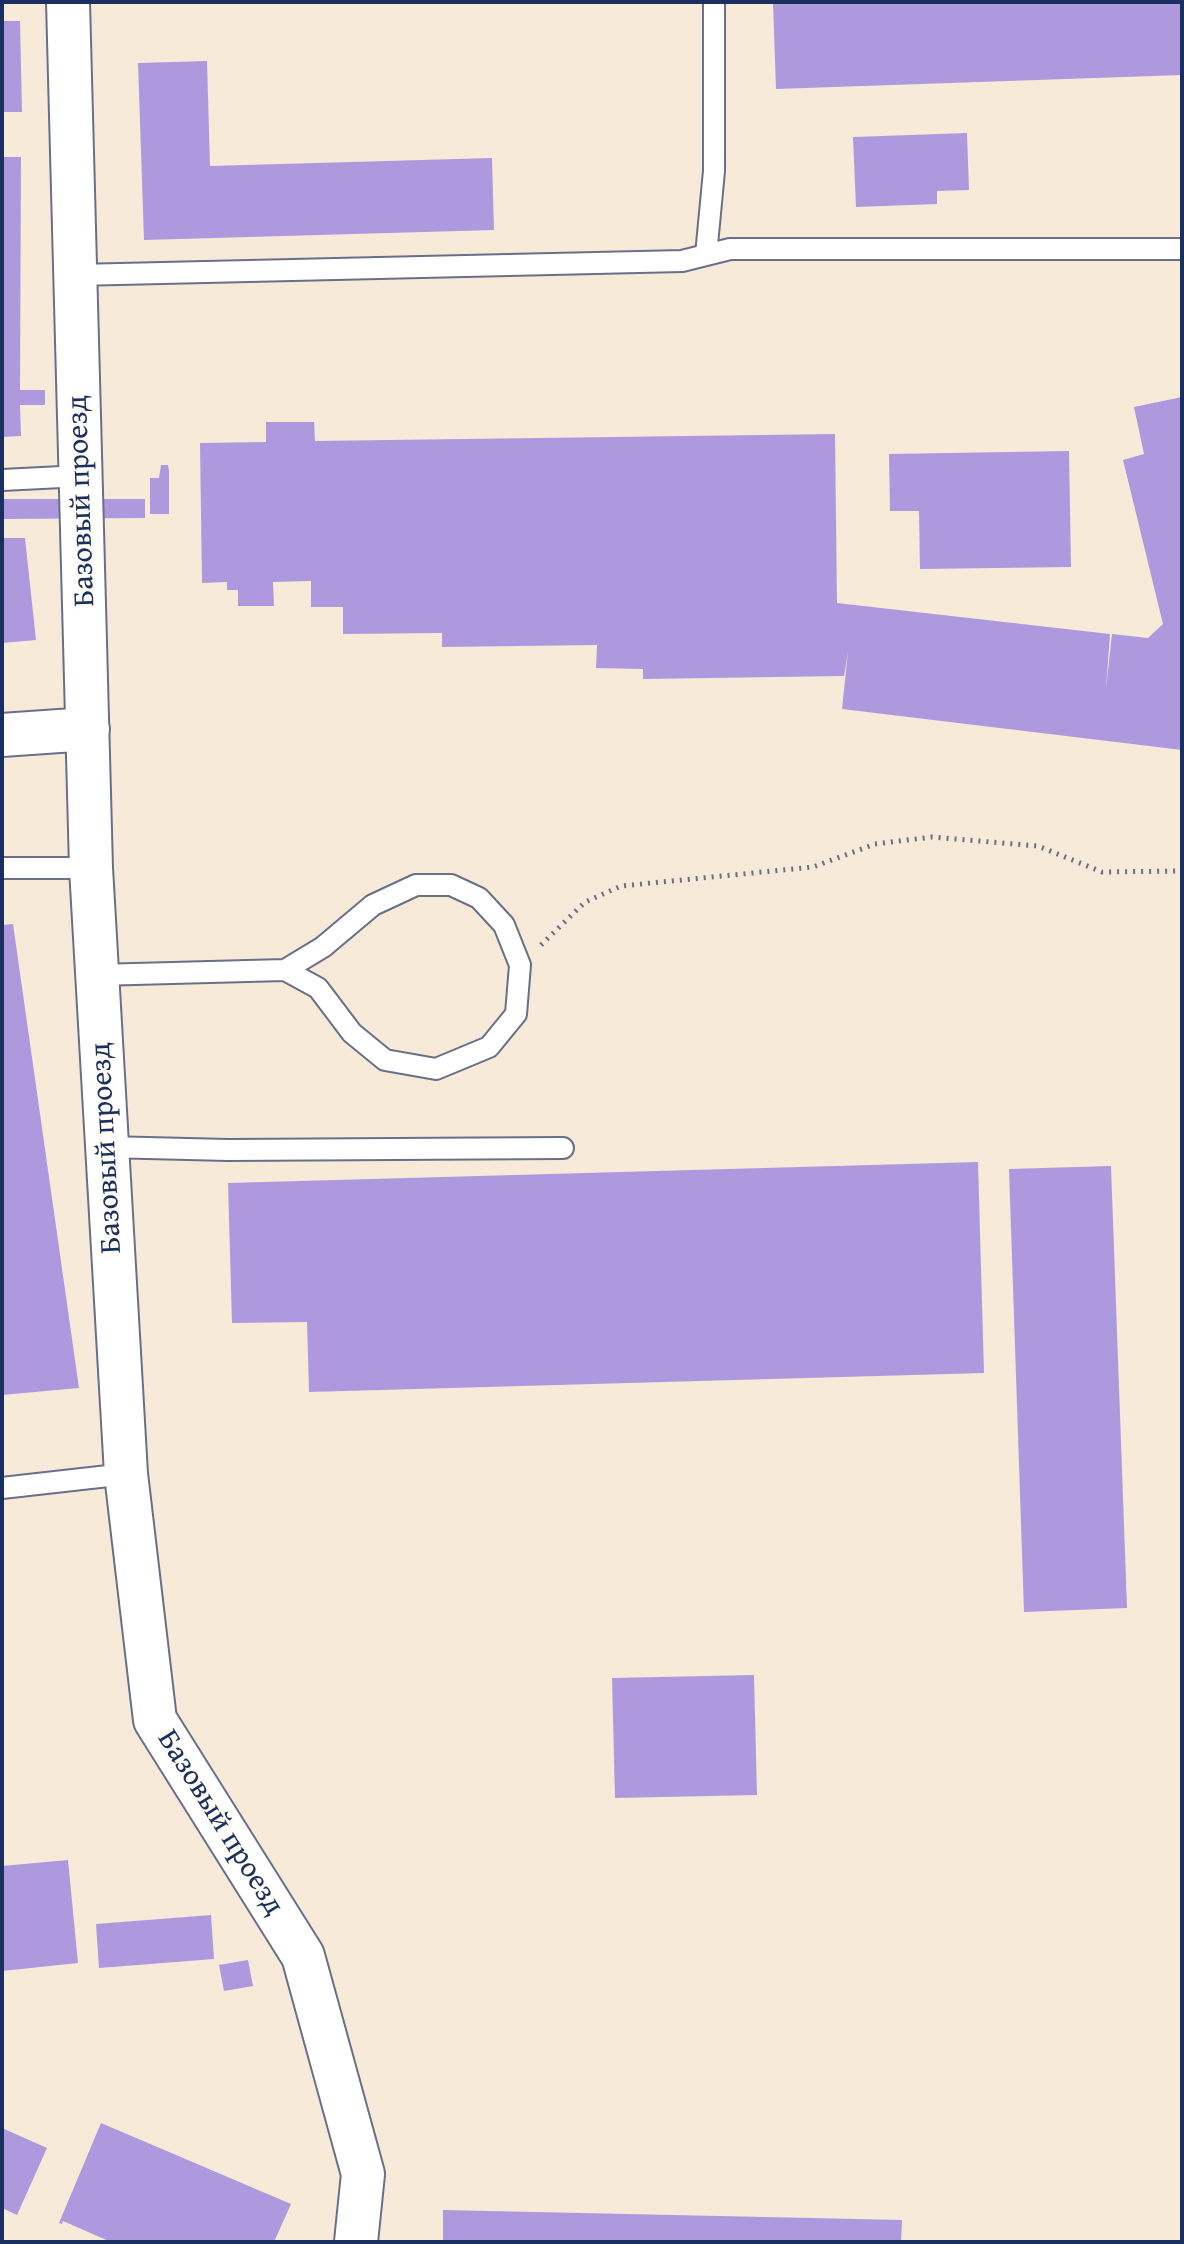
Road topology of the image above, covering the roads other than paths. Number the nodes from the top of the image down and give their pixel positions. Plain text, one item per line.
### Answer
1 (68, 2) edge
2 (714, 2) edge
3 (1182, 249) edge
4 (706, 255) junction
5 (76, 275) junction
6 (82, 476) junction
7 (2, 480) edge
8 (88, 729) junction
9 (2, 735) edge
10 (2, 868) edge
11 (91, 868) junction
12 (285, 970) junction
13 (97, 975) junction
14 (106, 1147) junction
15 (563, 1148) dead end
16 (126, 1474) junction
17 (2, 1488) edge
18 (356, 2242) edge

1 - 5 street, Базовый проезд
2 - 4 lane
3 - 4 lane
4 - 5 lane
5 - 6 street, Базовый проезд
6 - 7 lane
6 - 8 street, Базовый проезд
8 - 9 street
8 - 11 street, Базовый проезд
10 - 11 lane
11 - 13 street, Базовый проезд
12 - 12 lane
12 - 13 lane
13 - 14 street, Базовый проезд
14 - 15 lane
14 - 16 street, Базовый проезд
16 - 17 lane
16 - 18 street, Базовый проезд

